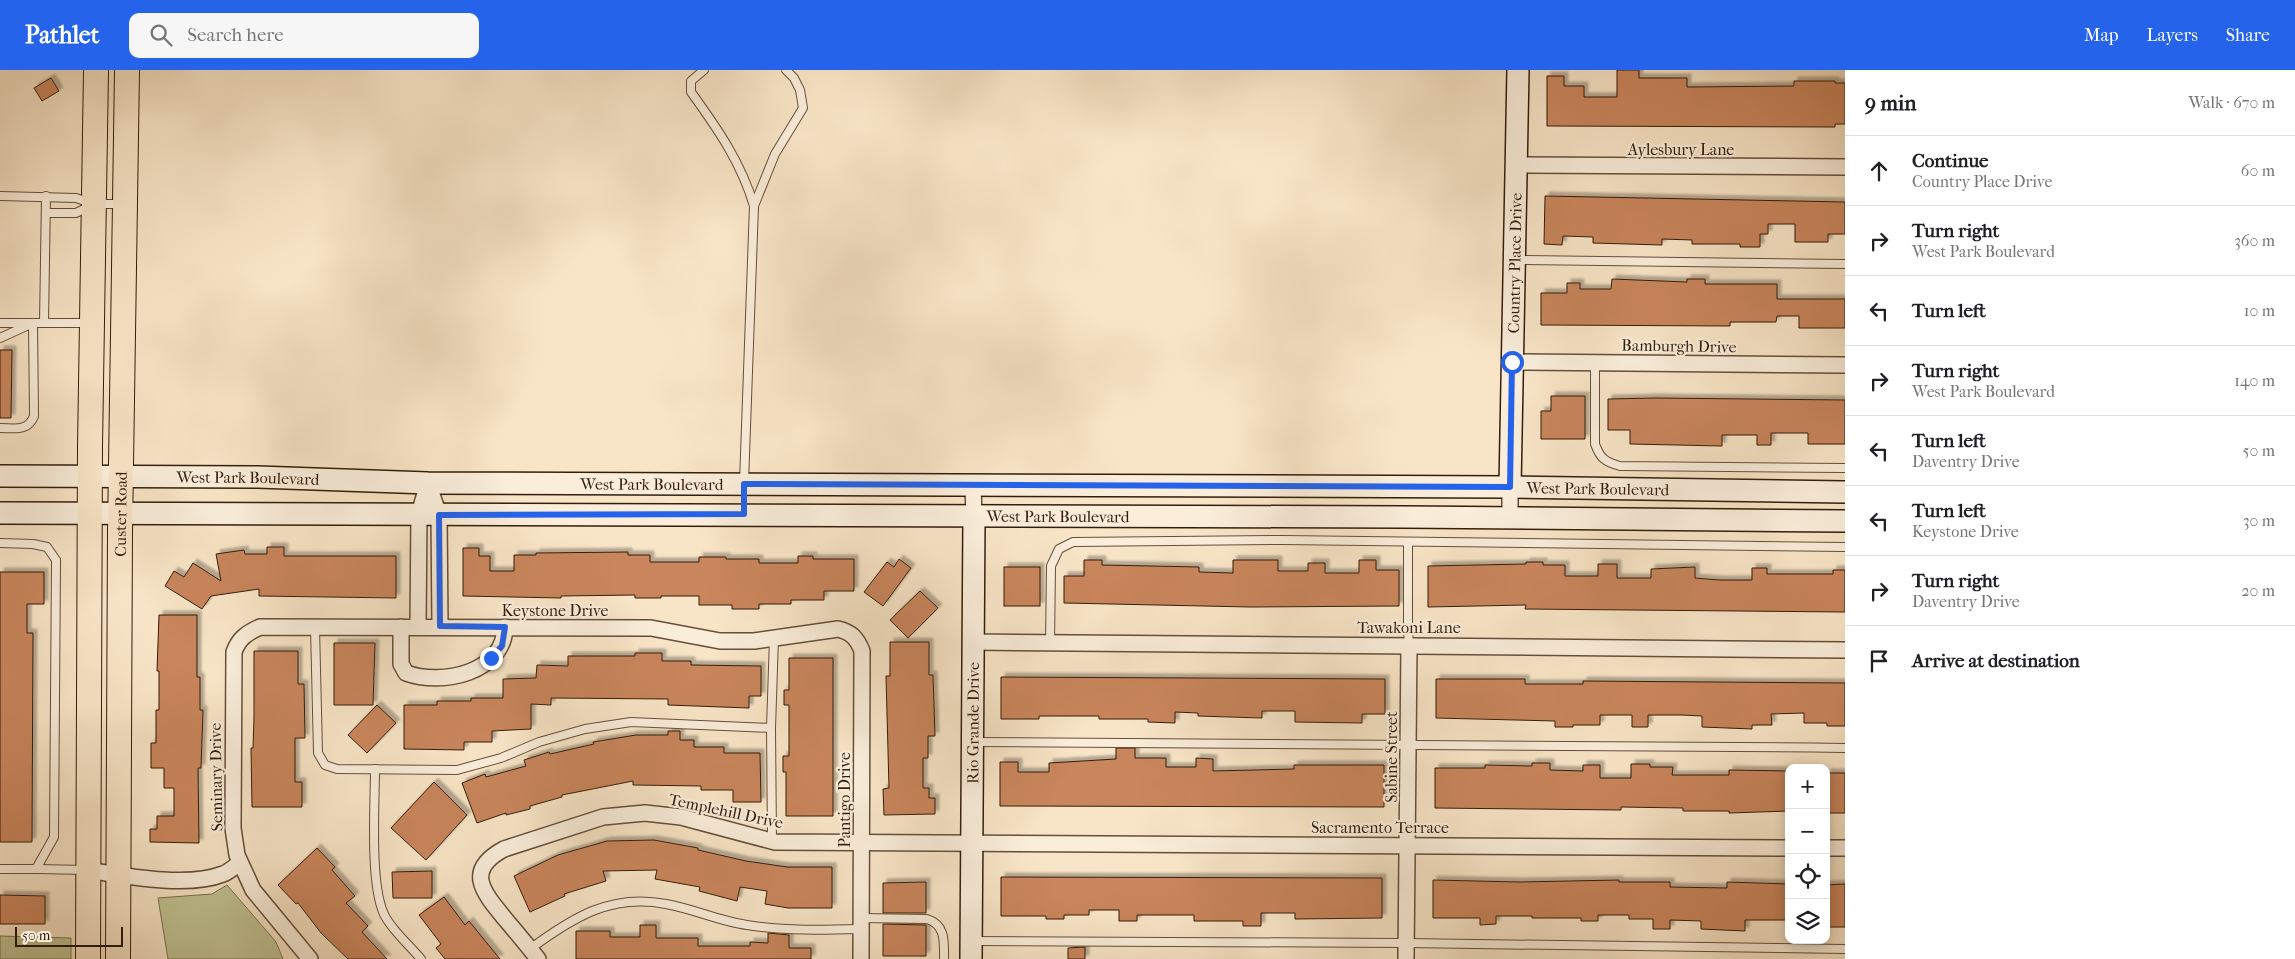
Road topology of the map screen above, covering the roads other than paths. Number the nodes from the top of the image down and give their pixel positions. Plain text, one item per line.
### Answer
1 (96, 70) edge
2 (127, 70) edge
3 (704, 70) edge
4 (786, 70) edge
5 (1518, 70) edge
6 (1516, 165) junction
7 (1845, 167) edge
8 (0, 196) edge
9 (46, 196) junction
10 (94, 204) junction
11 (125, 204) junction
12 (754, 206) junction
13 (46, 213) junction
14 (1514, 260) junction
15 (1845, 264) edge
16 (0, 322) edge
17 (33, 323) junction
18 (44, 323) junction
19 (92, 323) junction
20 (0, 338) edge
21 (1512, 362) junction
22 (1595, 363) junction
23 (1845, 366) edge
24 (0, 428) edge
25 (1845, 468) edge
26 (0, 476) edge
27 (90, 476) junction
28 (121, 476) junction
29 (428, 483) junction
30 (744, 484) junction
31 (973, 485) junction
32 (1510, 487) junction
33 (1845, 492) edge
34 (0, 513) edge
35 (90, 514) junction
36 (120, 514) junction
37 (429, 514) junction
38 (744, 514) junction
39 (974, 517) junction
40 (1510, 518) junction
41 (1845, 521) edge
42 (0, 543) edge
43 (1408, 543) junction
44 (1845, 547) edge
45 (418, 626) junction
46 (440, 626) junction
47 (315, 627) junction
48 (401, 627) junction
49 (505, 627) junction
50 (246, 634) joint
51 (774, 638) junction
52 (859, 642) joint
53 (974, 642) junction
54 (1050, 643) junction
55 (1410, 645) junction
56 (1845, 650) edge
57 (771, 728) junction
58 (972, 742) junction
59 (1409, 744) junction
60 (1845, 748) edge
61 (374, 769) junction
62 (772, 841) junction
63 (862, 842) junction
64 (971, 844) junction
65 (1408, 844) junction
66 (1785, 848) edge
67 (1830, 848) edge
68 (1845, 848) edge
69 (240, 863) junction
70 (0, 869) edge
71 (36, 869) junction
72 (88, 870) junction
73 (118, 875) junction
74 (861, 924) junction
75 (1407, 943) junction
76 (971, 950) edge
77 (1845, 950) edge
78 (534, 954) edge
79 (88, 959) edge
80 (118, 959) edge
81 (310, 959) edge
82 (421, 959) edge
83 (861, 959) edge
84 (944, 959) edge
85 (1406, 959) edge

1 - 10 main road, Custer Road
2 - 11 main road, Custer Road
3 - 12 lane
4 - 12 lane
5 - 6 main road, Country Place Drive
6 - 7 street, Aylesbury Lane
6 - 14 main road, Country Place Drive
8 - 9 lane
9 - 10 lane
9 - 13 lane
10 - 11 lane
10 - 13 lane
10 - 19 main road, Custer Road
11 - 28 main road, Custer Road
12 - 30 lane
13 - 18 lane
14 - 15 lane
14 - 21 main road, Country Place Drive
16 - 17 lane
17 - 18 lane
17 - 20 lane
17 - 24 lane
18 - 19 lane
19 - 27 main road, Custer Road
21 - 22 street, Bamburgh Drive
21 - 32 main road, Country Place Drive
22 - 23 street, Bamburgh Drive
22 - 25 lane
26 - 27 main road, West Park Boulevard
27 - 28 main road, West Park Boulevard
27 - 35 main road, Custer Road
28 - 29 main road, West Park Boulevard
28 - 36 main road, Custer Road
29 - 30 main road, West Park Boulevard
29 - 37 street
30 - 31 main road, West Park Boulevard
30 - 38 main road
31 - 32 main road, West Park Boulevard
31 - 39 street, Rio Grande Drive
32 - 33 main road, West Park Boulevard
32 - 40 street, Country Place Drive
34 - 35 main road, West Park Boulevard
35 - 36 main road, West Park Boulevard
35 - 72 main road, Custer Road
36 - 37 main road, West Park Boulevard
36 - 73 main road, Custer Road
37 - 38 main road, West Park Boulevard
37 - 45 street
37 - 46 street
38 - 39 main road, West Park Boulevard
39 - 40 main road, West Park Boulevard
39 - 53 main road, Rio Grande Drive
40 - 41 main road, West Park Boulevard
42 - 71 lane
43 - 44 lane
43 - 54 lane
43 - 55 lane
45 - 46 street, Keystone Drive
45 - 48 street, Keystone Drive
46 - 49 street, Keystone Drive
47 - 48 street, Keystone Drive
47 - 50 street, Keystone Drive
47 - 61 lane
48 - 49 street
49 - 51 street, Keystone Drive
50 - 69 street, Seminary Drive
51 - 52 street, Keystone Drive
51 - 57 lane
52 - 63 street, Pantigo Drive
53 - 54 street, Tawakoni Lane
53 - 58 main road, Rio Grande Drive
54 - 55 street, Tawakoni Lane
55 - 56 street, Tawakoni Lane
55 - 59 street, Sabine Street
57 - 61 lane
57 - 62 lane
58 - 59 lane
58 - 64 main road, Rio Grande Drive
59 - 60 lane
59 - 65 street, Sabine Street
61 - 82 lane
62 - 63 street, Templehill Drive
62 - 78 street, Templehill Drive
63 - 64 street, Templehill Drive
63 - 74 street, Pantigo Drive
64 - 65 street, Sacramento Terrace
64 - 76 main road, Rio Grande Drive
65 - 66 street, Sacramento Terrace
65 - 75 street, Sabine Street
67 - 68 street
69 - 73 street
69 - 81 street, Seminary Drive
70 - 71 lane
71 - 72 lane
72 - 73 street
72 - 79 main road, Custer Road
73 - 80 main road, Custer Road
74 - 78 lane
74 - 83 street, Pantigo Drive
74 - 84 lane
75 - 76 lane
75 - 77 lane
75 - 85 street, Sabine Street

